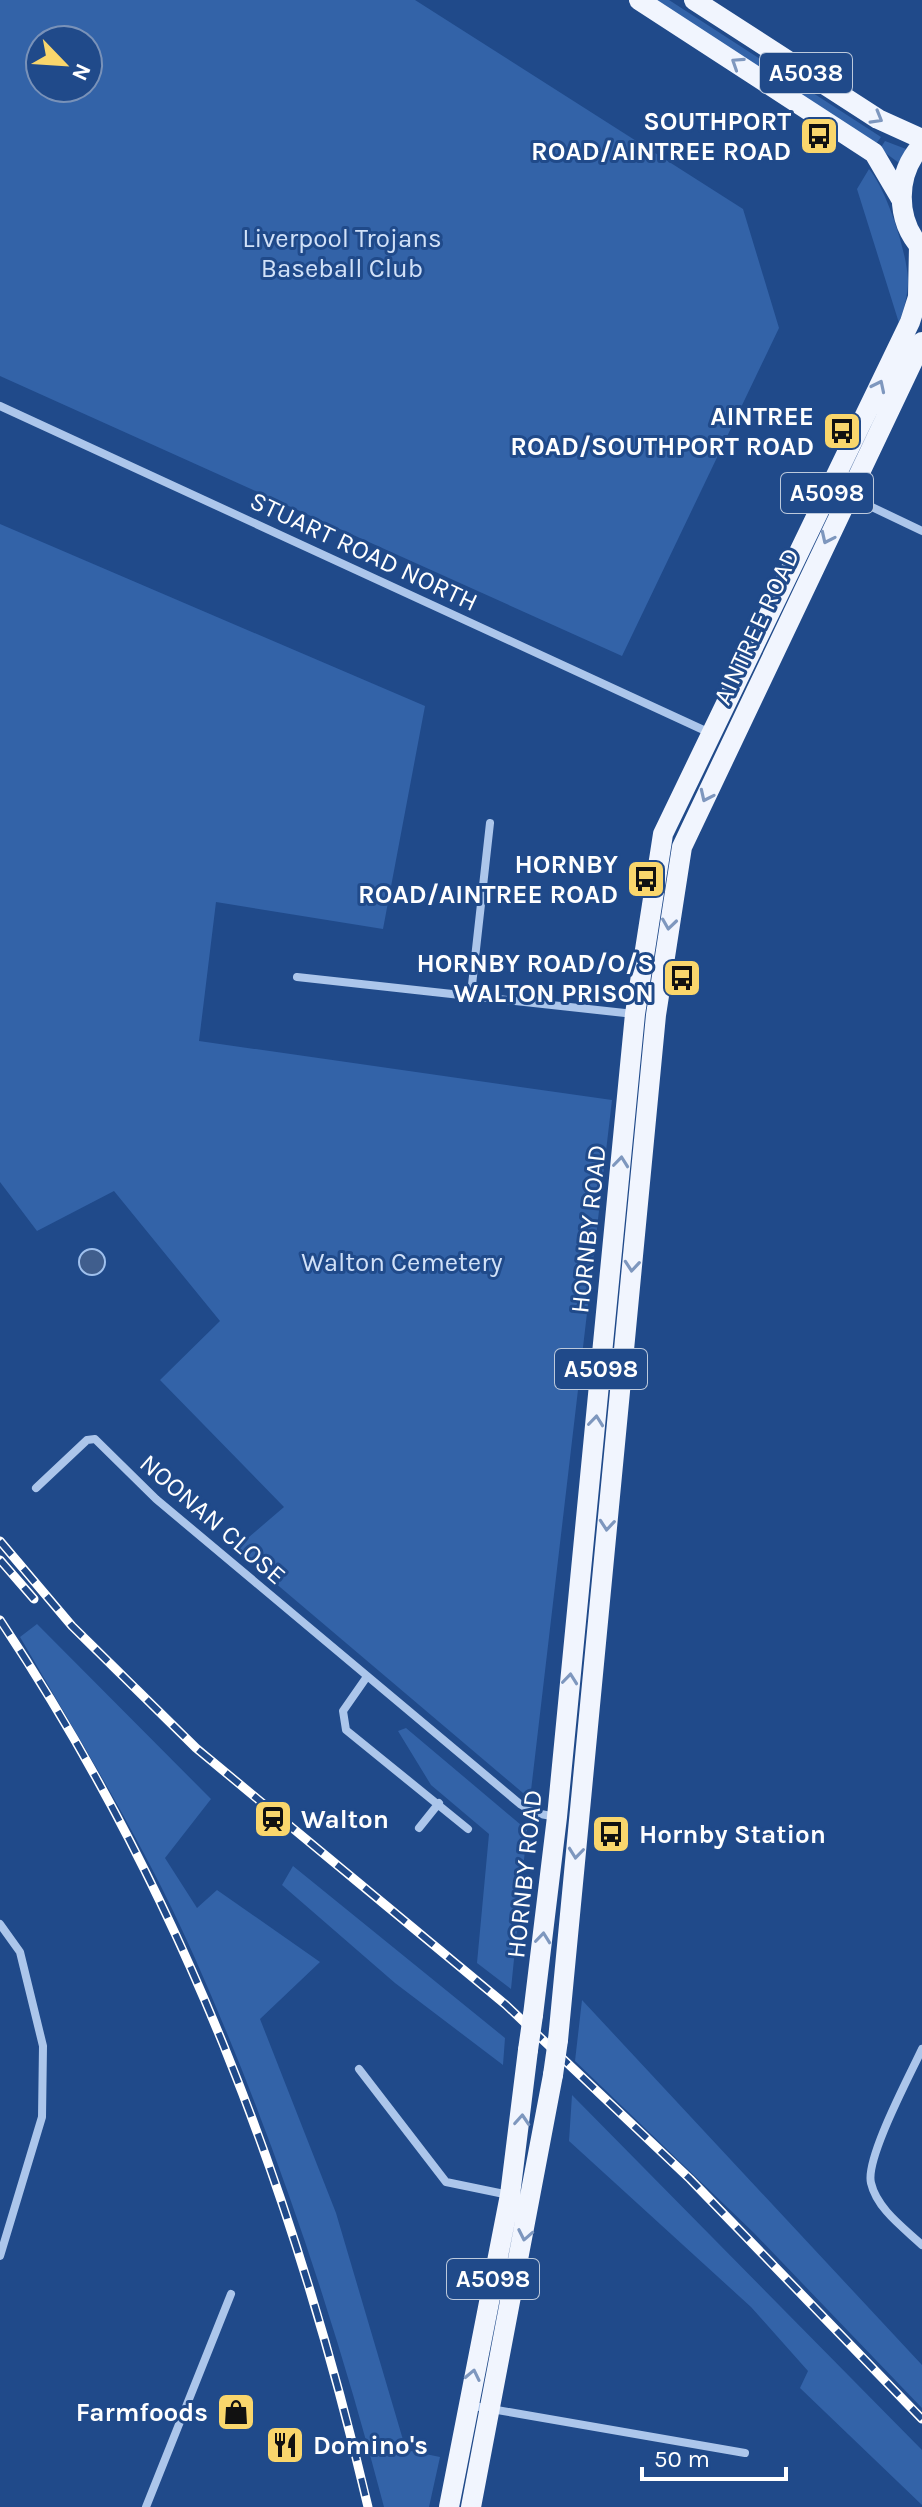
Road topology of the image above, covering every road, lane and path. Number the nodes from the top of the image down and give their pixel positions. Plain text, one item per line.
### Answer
1 (639, 0) edge
2 (694, 0) edge
3 (922, 139) edge
4 (922, 145) edge
5 (901, 199) junction
6 (920, 248) edge
7 (922, 342) edge
8 (0, 406) edge
9 (847, 495) junction
10 (922, 531) edge
11 (711, 733) junction
12 (490, 823) dead end
13 (682, 847) joint
14 (297, 977) dead end
15 (471, 994) junction
16 (646, 1015) junction
17 (36, 1488) dead end
18 (366, 1678) junction
19 (439, 1803) junction
20 (557, 1817) junction
21 (579, 1818) junction
22 (419, 1828) dead end
23 (468, 1829) dead end
24 (0, 1924) edge
25 (922, 2049) edge
26 (359, 2069) dead end
27 (510, 2195) junction
28 (922, 2245) edge
29 (0, 2256) edge
30 (231, 2294) dead end
31 (467, 2405) junction
32 (490, 2409) junction
33 (745, 2453) dead end
34 (146, 2507) edge
35 (449, 2507) edge
36 (471, 2507) edge

5 -> 1 main road, A5038
2 -> 3 main road, A5038
4 - 5 main road
5 - 6 main road, A5038
11 -> 6 main road, HORNBY ROAD / A5098
7 - 9 main road, AINTREE ROAD / A5098
8 - 11 street, STUART ROAD NORTH
9 - 10 street
9 -> 13 main road, AINTREE ROAD / A5098
11 - 16 main road, HORNBY ROAD / A5098
12 - 15 street
13 -> 16 main road, HORNBY ROAD / A5098
14 - 15 street
15 - 16 street
20 -> 16 main road, HORNBY ROAD / A5098
16 -> 21 main road, HORNBY ROAD / A5098
17 - 18 street, NOONAN CLOSE
18 - 19 street
18 - 20 street, NOONAN CLOSE
19 - 22 street
19 - 23 street
20 - 21 street, NOONAN CLOSE
27 -> 20 main road, HORNBY ROAD / A5098, bridge
21 -> 32 main road, HORNBY ROAD / A5098, bridge
24 - 29 street
25 - 28 street
26 - 27 street
31 -> 27 main road, HORNBY ROAD / A5098
30 - 34 street
31 - 32 street
31 - 35 main road, HORNBY ROAD / A5098
32 - 33 street
32 - 36 main road, HORNBY ROAD / A5098

